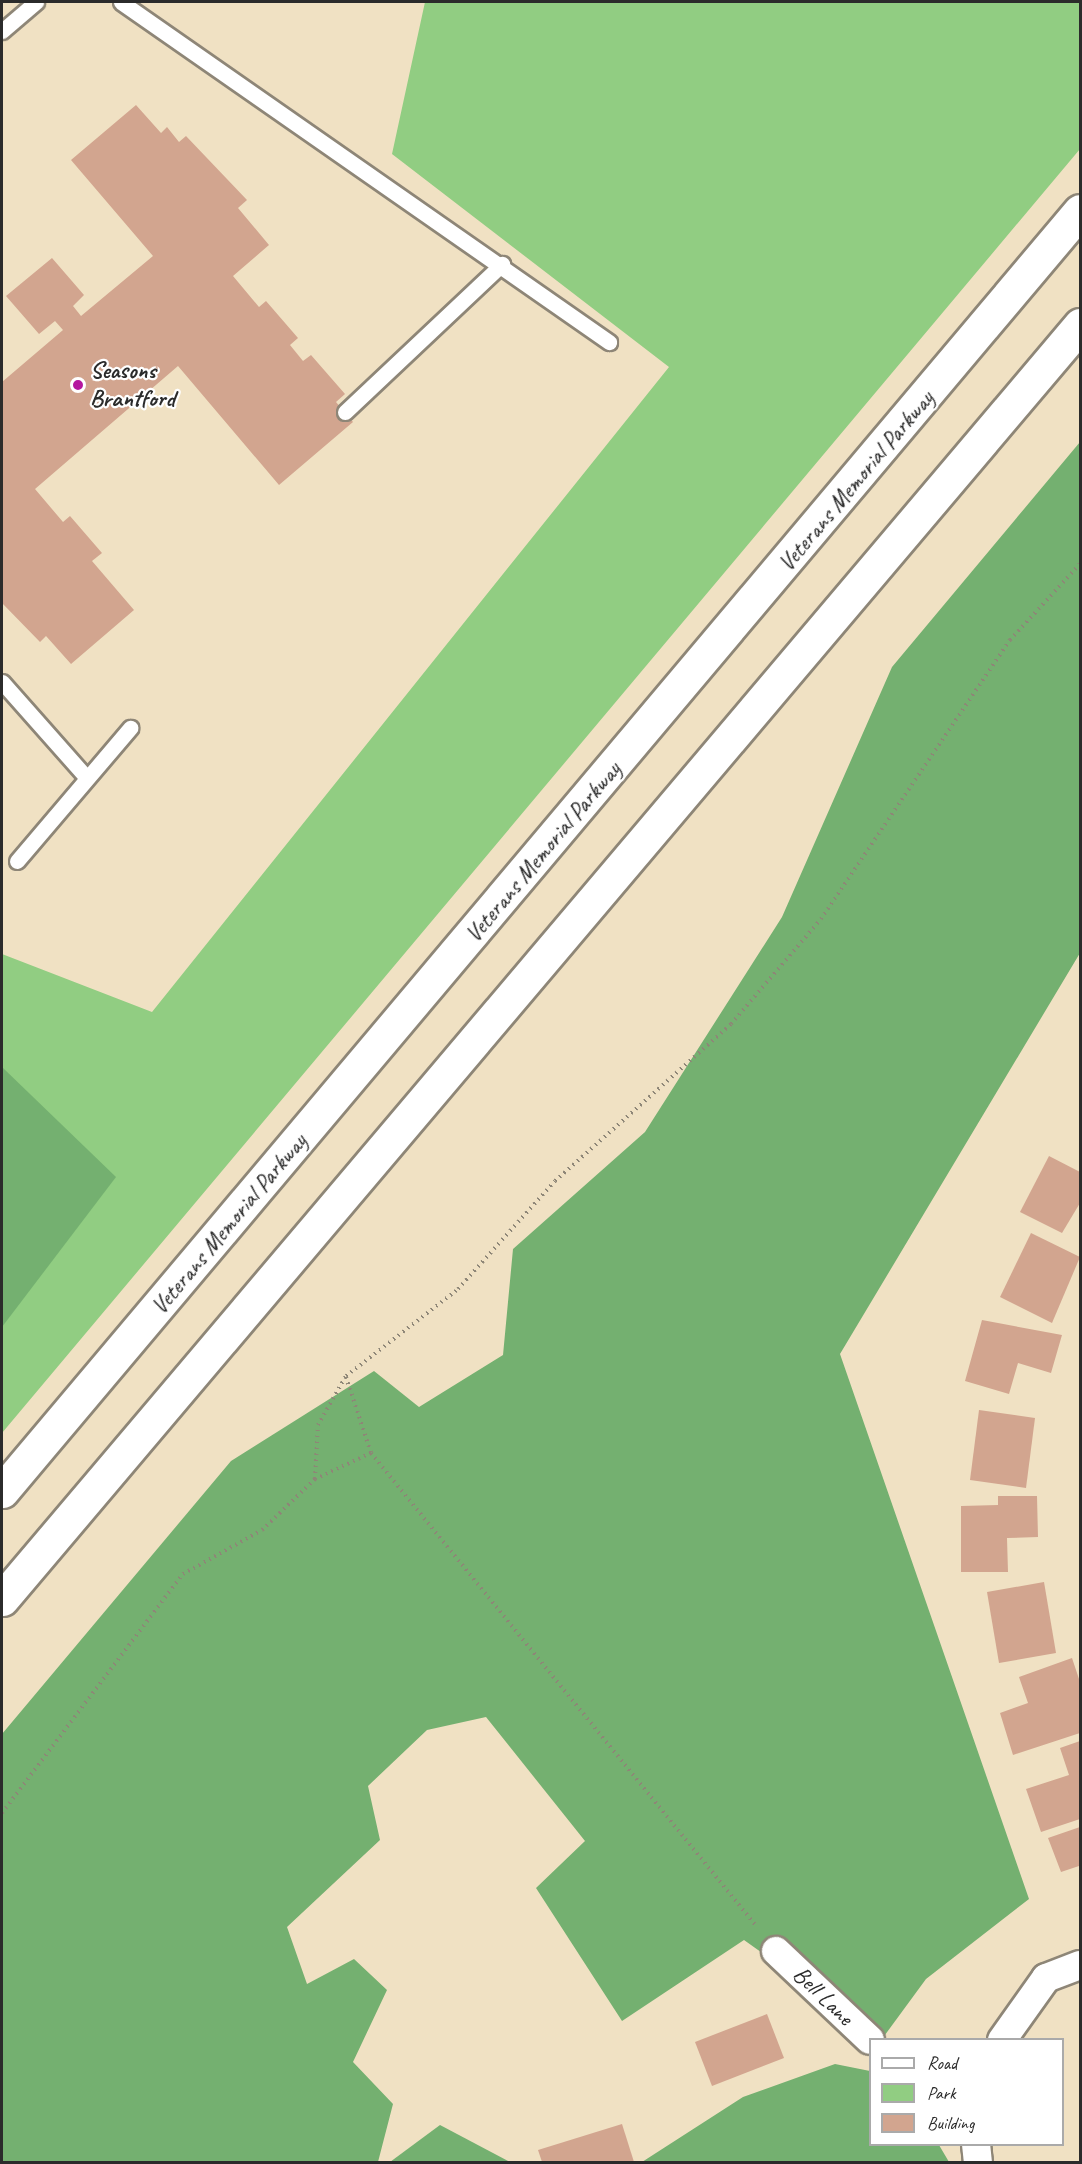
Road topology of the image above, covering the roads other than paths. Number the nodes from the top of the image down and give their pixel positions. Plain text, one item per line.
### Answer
1 (36, 2) edge
2 (121, 2) edge
3 (2, 31) edge
4 (1080, 211) edge
5 (502, 264) junction
6 (1080, 325) edge
7 (609, 342) dead end
8 (345, 412) dead end
9 (2, 682) edge
10 (130, 728) dead end
11 (87, 778) junction
12 (17, 861) dead end
13 (2, 1491) edge
14 (2, 1599) edge
15 (776, 1951) road end
16 (1080, 1965) edge
17 (1003, 2038) edge
18 (869, 2039) edge
19 (976, 2146) edge
20 (978, 2163) edge

1 - 3 lane
2 - 5 lane
4 - 13 main road, Veterans Memorial Parkway
5 - 7 lane
5 - 8 lane
6 - 14 main road
9 - 11 lane
10 - 11 lane
11 - 12 lane
15 - 18 street, Bell Lane
16 - 17 street
19 - 20 street

